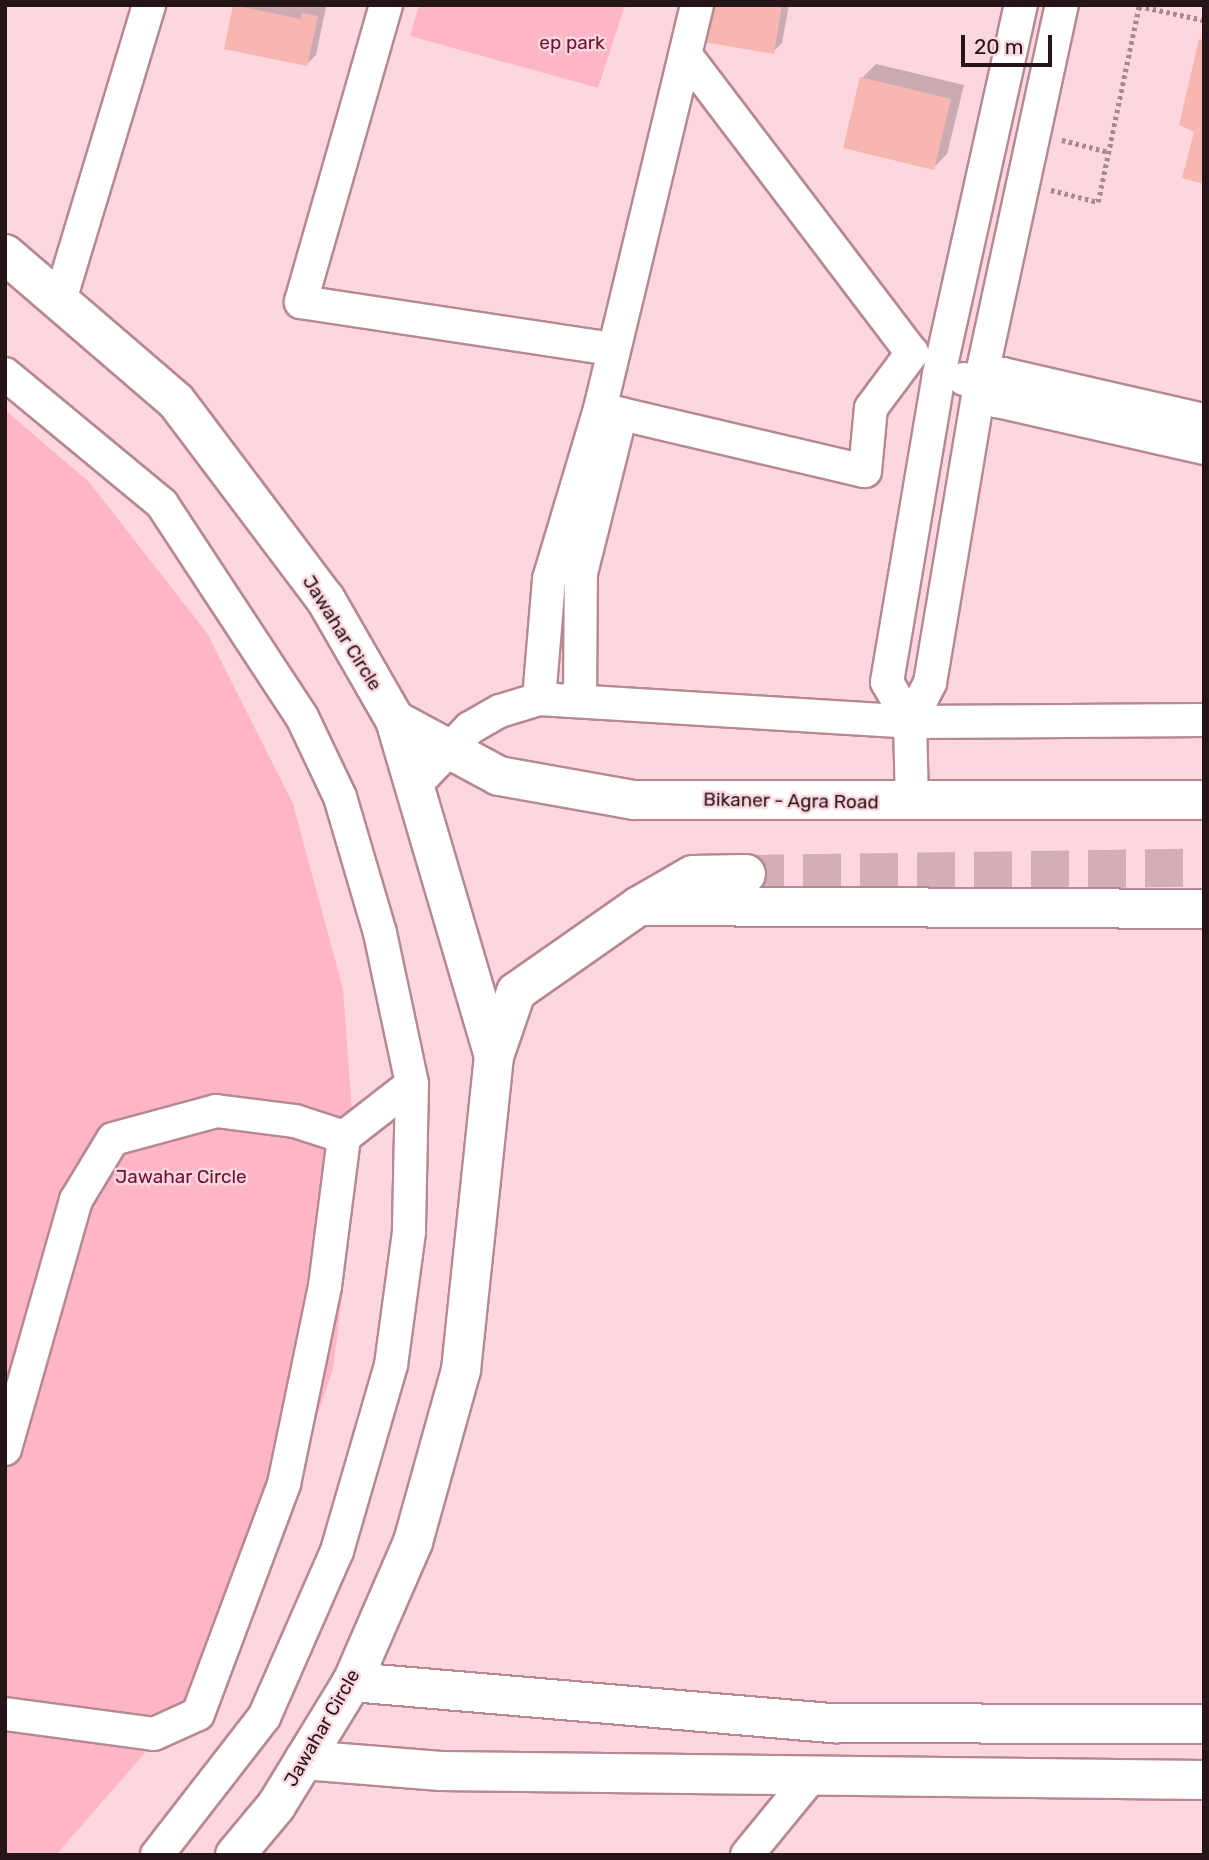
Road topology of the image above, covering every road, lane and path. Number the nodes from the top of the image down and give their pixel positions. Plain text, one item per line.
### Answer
1 (149, 5) edge
2 (386, 5) edge
3 (696, 5) edge
4 (1021, 5) edge
5 (1062, 5) edge
6 (1139, 6) edge
7 (1204, 20) edge
8 (685, 54) junction
9 (1034, 133) junction
10 (1109, 152) junction
11 (1023, 183) junction
12 (5, 254) edge
13 (60, 300) junction
14 (613, 349) junction
15 (5, 374) edge
16 (939, 374) junction
17 (980, 383) junction
18 (611, 412) junction
19 (1204, 420) edge
20 (1204, 448) edge
21 (539, 699) junction
22 (580, 701) junction
23 (395, 720) junction
24 (1204, 720) edge
25 (910, 722) junction
26 (452, 751) junction
27 (414, 786) junction
28 (1204, 800) edge
29 (912, 803) junction
30 (746, 874) tunnel mouth
31 (639, 906) junction
32 (1204, 909) edge
33 (494, 1056) junction
34 (412, 1084) junction
35 (344, 1137) junction
36 (5, 1449) edge
37 (352, 1682) junction
38 (5, 1714) edge
39 (1204, 1724) edge
40 (304, 1759) junction
41 (810, 1778) junction
42 (1204, 1780) edge
43 (157, 1855) edge
44 (235, 1855) edge
45 (747, 1855) edge

1 - 13 street
2 - 14 street
3 - 8 street
4 - 16 street
5 - 9 street
6 - 7 path
6 - 10 path
8 - 14 street
8 - 18 street
9 - 10 path
9 - 11 street
10 - 11 path
11 - 17 street
12 - 13 main road, Jawahar Circle
13 - 23 main road, Jawahar Circle
14 - 18 street
15 - 34 street
16 - 17 street
16 - 25 street
17 - 19 street
17 - 20 street
17 - 25 street
18 - 21 street
18 - 22 street
21 - 22 street
21 - 26 street
22 - 25 street
23 - 26 main road, Bikaner - Agra Road
23 - 27 main road, Jawahar Circle
24 - 25 street
25 - 29 street
26 - 27 street
26 - 29 main road, Bikaner - Agra Road
27 - 33 main road, Jawahar Circle
28 - 29 main road, Bikaner - Agra Road
30 - 31 main road
31 - 32 main road
31 - 33 main road
33 - 37 main road, Jawahar Circle
34 - 35 street
34 - 43 street
35 - 36 street
35 - 38 street
37 - 39 main road
37 - 40 main road, Jawahar Circle
40 - 41 main road
40 - 44 main road, Jawahar Circle
41 - 42 main road
41 - 45 street

